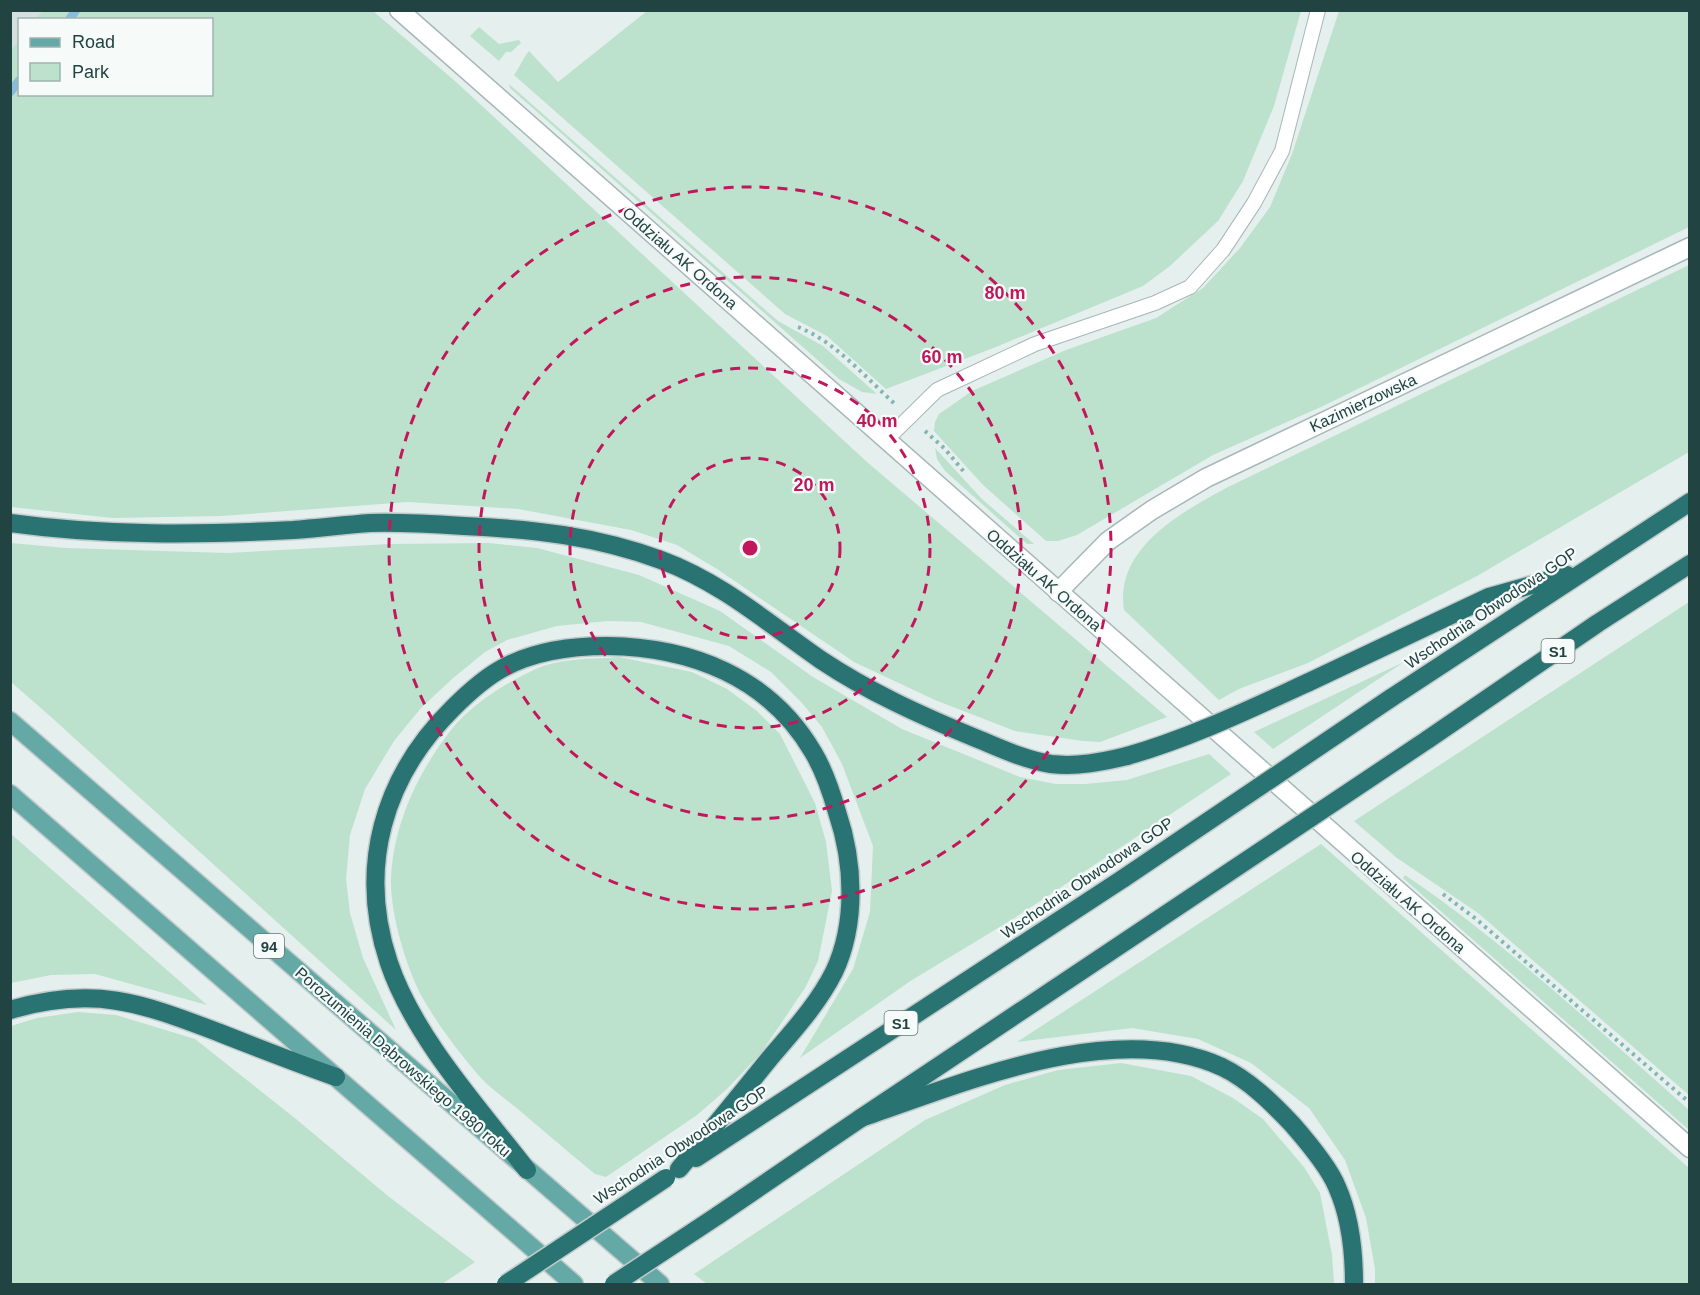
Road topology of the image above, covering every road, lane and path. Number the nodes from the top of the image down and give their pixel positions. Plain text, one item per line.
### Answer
1 (399, 10) edge
2 (1318, 10) edge
3 (1689, 247) edge
4 (886, 440) junction
5 (1689, 502) edge
6 (10, 523) edge
7 (1689, 564) edge
8 (1583, 570) junction
9 (1058, 591) junction
10 (10, 721) edge
11 (10, 794) edge
12 (1437, 891) dead end
13 (10, 1010) edge
14 (336, 1077) junction
15 (1689, 1103) edge
16 (861, 1118) junction
17 (1689, 1149) edge
18 (527, 1170) junction
19 (673, 1173) junction
20 (506, 1284) edge
21 (574, 1284) edge
22 (614, 1284) edge
23 (660, 1284) edge
24 (1354, 1284) edge

1 - 4 street, Oddziału AK Ordona
2 - 4 lane
3 - 9 street, Kazimierzowska
4 - 9 street, Oddziału AK Ordona
5 - 8 highway, Wschodnia Obwodowa GOP / S1
6 - 8 highway, bridge
7 - 16 highway, S1, bridge
8 - 19 highway, Wschodnia Obwodowa GOP / S1, bridge
9 - 17 street, Oddziału AK Ordona
10 - 18 main road, Porozumienia Dąbrowskiego 1980 roku / 94
11 - 14 main road
12 - 15 path
13 - 14 highway
14 - 21 main road
16 - 22 highway, S1, bridge
16 - 24 highway
18 - 19 highway
18 - 23 main road, Porozumienia Dąbrowskiego 1980 roku / 94
19 - 20 highway, Wschodnia Obwodowa GOP / S1, bridge

